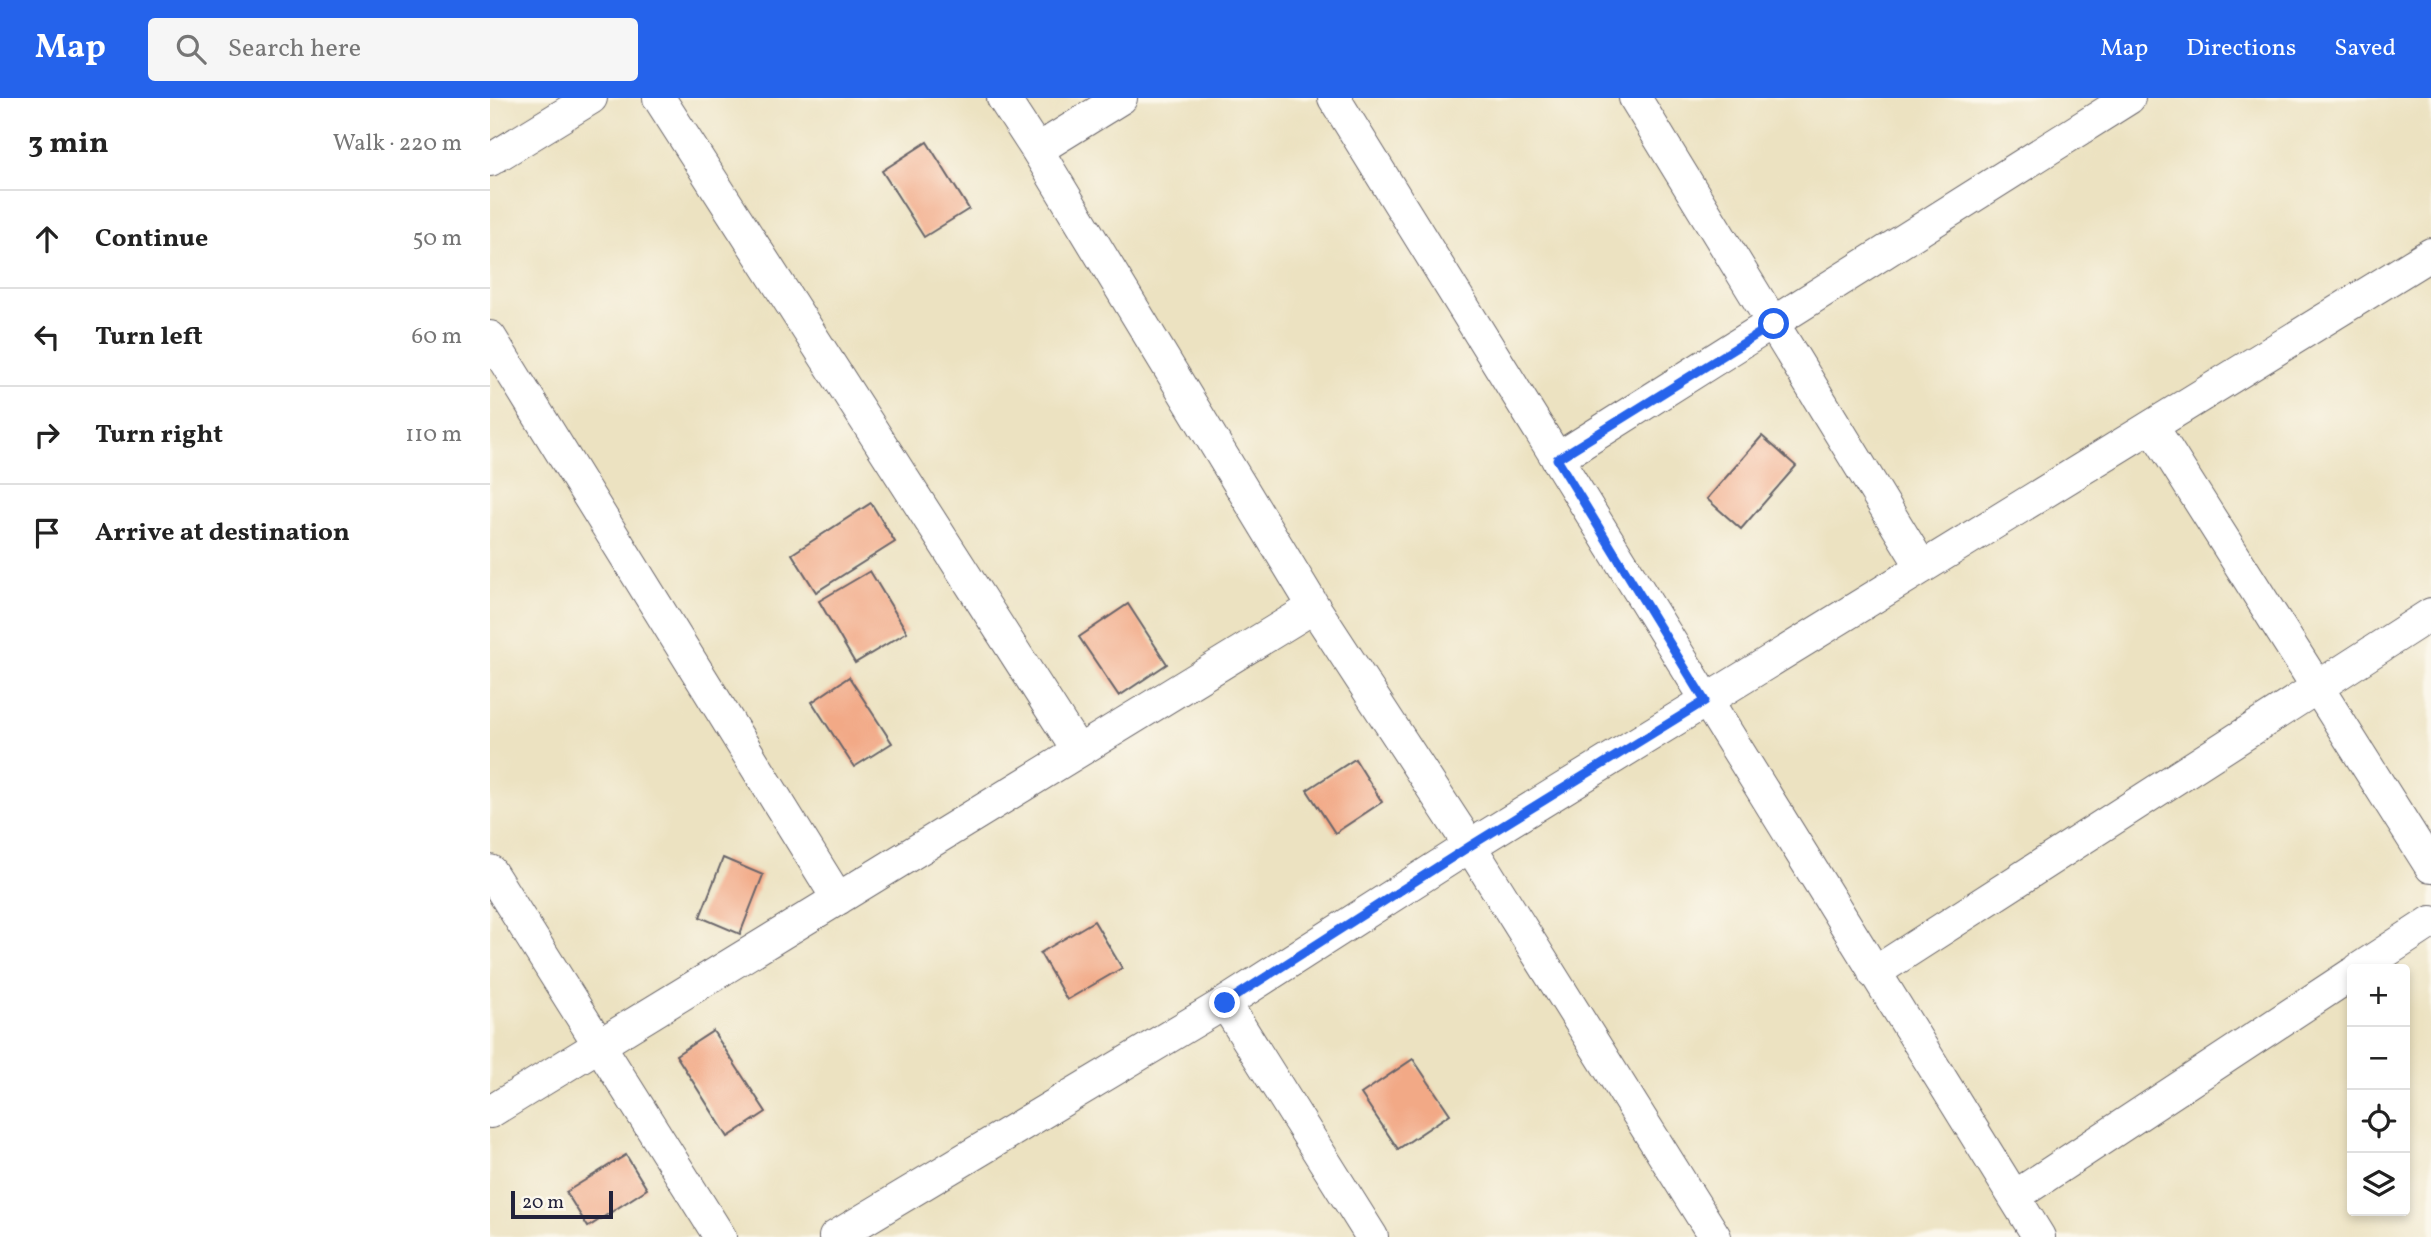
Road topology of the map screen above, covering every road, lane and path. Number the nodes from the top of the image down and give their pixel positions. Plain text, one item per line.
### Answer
1 (591, 98) edge
2 (659, 98) edge
3 (1003, 98) edge
4 (1121, 98) edge
5 (1334, 98) edge
6 (1635, 98) edge
7 (2129, 98) edge
8 (1037, 150) junction
9 (490, 160) edge
10 (2431, 254) edge
11 (1774, 324) junction
12 (490, 337) edge
13 (2152, 426) junction
14 (1557, 459) junction
15 (1922, 567) junction
16 (1314, 607) junction
17 (2431, 614) edge
18 (2317, 688) junction
19 (1705, 701) junction
20 (1078, 751) junction
21 (1470, 846) junction
22 (2431, 867) edge
23 (490, 871) edge
24 (838, 900) junction
25 (2431, 922) edge
26 (2367, 964) edge
27 (1874, 972) junction
28 (2347, 977) edge
29 (1225, 1003) junction
30 (598, 1046) junction
31 (490, 1112) edge
32 (2014, 1197) junction
33 (720, 1237) edge
34 (835, 1237) edge
35 (1371, 1237) edge
36 (1715, 1237) edge
37 (2039, 1237) edge

1 - 9 street
2 - 20 street
3 - 8 street
4 - 8 street
5 - 14 street
6 - 11 street
7 - 11 street
8 - 16 street
10 - 13 street
11 - 14 street
11 - 15 street
12 - 24 street
13 - 15 street
13 - 18 street
14 - 19 street
15 - 19 street
16 - 20 street
16 - 21 street
17 - 18 street
18 - 22 street
18 - 27 street
19 - 21 street
19 - 27 street
20 - 24 street
21 - 29 street
21 - 36 street
23 - 30 street
24 - 30 street
25 - 26 street
27 - 32 street
28 - 32 street
29 - 34 street
29 - 35 street
30 - 31 street
30 - 33 street
32 - 37 street

